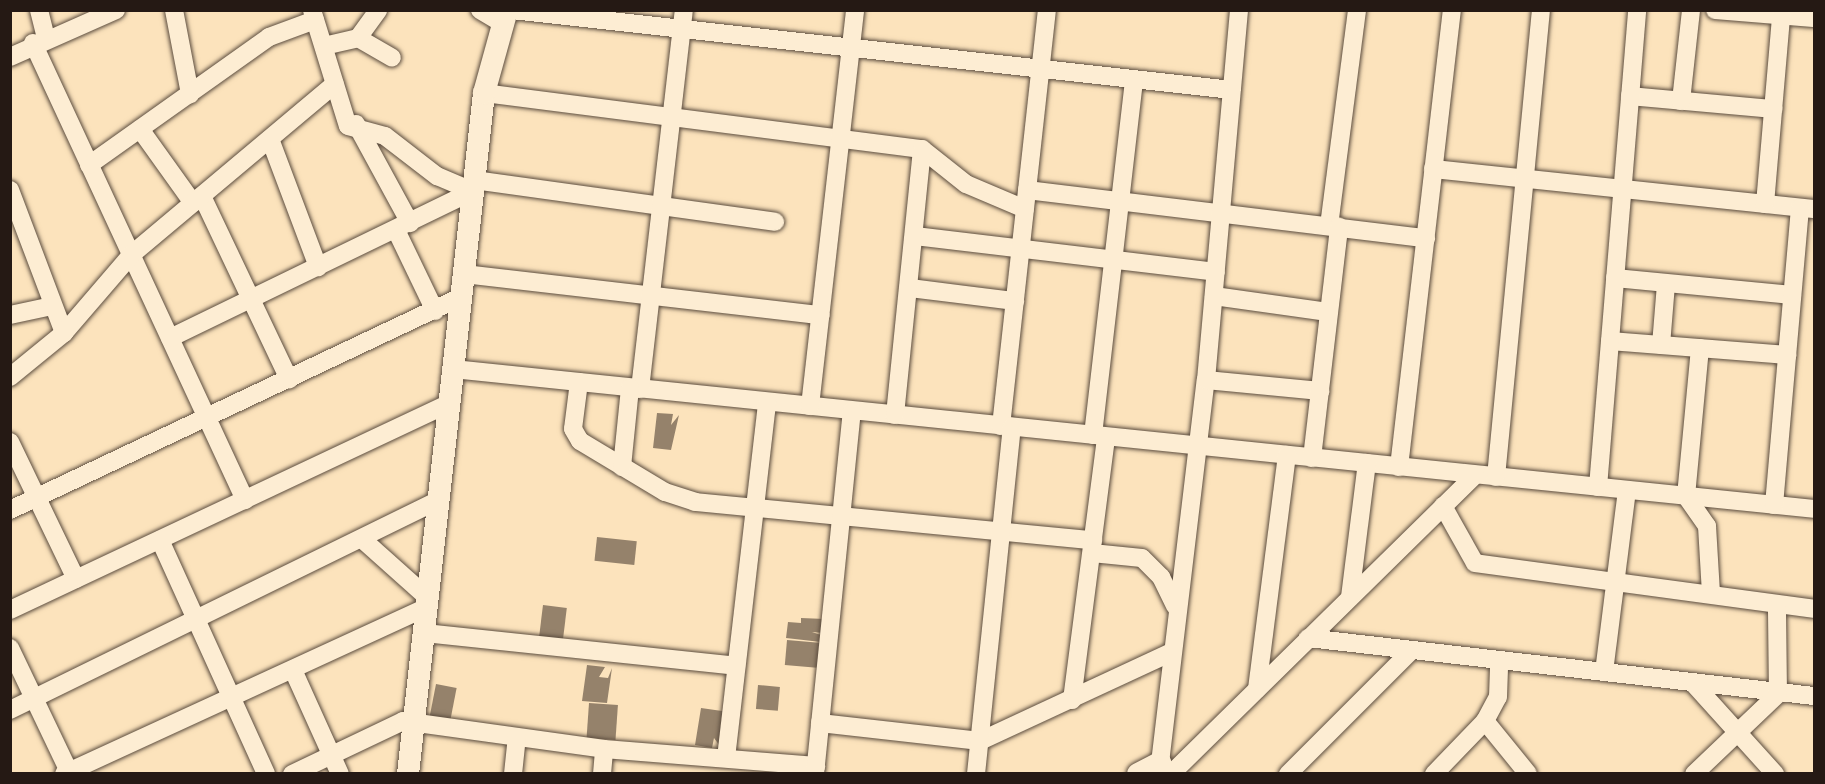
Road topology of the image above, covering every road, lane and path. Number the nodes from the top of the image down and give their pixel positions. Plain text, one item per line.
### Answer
1 (39, 10) edge
2 (116, 10) edge
3 (174, 10) edge
4 (378, 10) edge
5 (480, 10) edge
6 (684, 10) edge
7 (855, 10) edge
8 (1047, 10) edge
9 (1239, 10) edge
10 (1357, 10) edge
11 (1452, 10) edge
12 (1541, 10) edge
13 (1636, 10) edge
14 (1691, 10) edge
15 (1715, 10) edge
16 (314, 15) edge
17 (507, 15) edge
18 (1781, 16) junction
19 (1815, 18) edge
20 (682, 29) junction
21 (358, 38) junction
22 (39, 40) junction
23 (324, 46) junction
24 (851, 48) junction
25 (10, 57) edge
26 (392, 58) dead end
27 (1041, 69) junction
28 (1134, 79) junction
29 (335, 84) junction
30 (1232, 90) junction
31 (484, 93) junction
32 (190, 94) junction
33 (1630, 96) junction
34 (1681, 101) junction
35 (1773, 109) junction
36 (672, 115) junction
37 (356, 124) junction
38 (140, 129) junction
39 (841, 137) junction
40 (270, 139) junction
41 (922, 149) junction
42 (89, 165) junction
43 (1433, 169) junction
44 (1524, 181) junction
45 (474, 186) junction
46 (10, 190) edge
47 (1027, 190) junction
48 (1622, 190) junction
49 (198, 199) junction
50 (1120, 201) junction
51 (662, 204) junction
52 (1765, 204) junction
53 (1025, 209) junction
54 (1807, 209) edge
55 (1221, 213) junction
56 (774, 222) dead end
57 (403, 226) junction
58 (1334, 227) junction
59 (915, 236) junction
60 (1425, 238) junction
61 (1021, 249) junction
62 (131, 255) junction
63 (1114, 260) junction
64 (318, 267) junction
65 (1216, 272) junction
66 (464, 274) junction
67 (1615, 278) junction
68 (1666, 284) junction
69 (910, 288) junction
70 (1792, 295) junction
71 (651, 296) junction
72 (1214, 296) junction
73 (461, 297) junction
74 (251, 299) junction
75 (1015, 301) junction
76 (52, 306) junction
77 (435, 311) junction
78 (1328, 312) junction
79 (10, 315) edge
80 (820, 315) junction
81 (64, 333) junction
82 (170, 338) junction
83 (1610, 341) junction
84 (1661, 345) junction
85 (1700, 348) junction
86 (1787, 356) junction
87 (453, 369) junction
88 (10, 377) edge
89 (289, 379) junction
90 (1206, 380) junction
91 (579, 382) junction
92 (635, 388) junction
93 (1320, 391) junction
94 (766, 402) junction
95 (449, 403) junction
96 (810, 406) junction
97 (852, 411) junction
98 (895, 415) junction
99 (207, 417) junction
100 (1007, 427) junction
101 (1100, 436) junction
102 (10, 442) edge
103 (1196, 446) junction
104 (1287, 455) junction
105 (1312, 458) junction
106 (1367, 464) junction
107 (622, 467) junction
108 (1399, 467) junction
109 (1476, 475) junction
110 (1496, 477) junction
111 (1598, 487) junction
112 (1627, 490) junction
113 (1686, 496) junction
114 (37, 497) junction
115 (245, 500) junction
116 (439, 500) junction
117 (1774, 505) junction
118 (1443, 506) junction
119 (754, 508) junction
120 (10, 510) edge
121 (1815, 510) edge
122 (842, 516) junction
123 (1002, 531) junction
124 (362, 539) junction
125 (160, 540) junction
126 (1092, 547) junction
127 (76, 579) junction
128 (1619, 580) junction
129 (1711, 594) junction
130 (1350, 597) junction
131 (427, 603) junction
132 (1176, 607) junction
133 (1777, 608) junction
134 (1815, 609) edge
135 (10, 610) edge
136 (196, 619) junction
137 (424, 633) junction
138 (1308, 638) junction
139 (10, 648) edge
140 (1412, 650) junction
141 (1170, 653) junction
142 (1499, 664) junction
143 (736, 666) junction
144 (293, 670) junction
145 (1604, 672) junction
146 (1692, 682) junction
147 (1257, 689) junction
148 (1778, 694) junction
149 (1815, 696) edge
150 (232, 698) junction
151 (34, 699) junction
152 (1072, 700) junction
153 (10, 710) edge
154 (1485, 721) junction
155 (414, 723) junction
156 (820, 723) junction
157 (1739, 734) junction
158 (517, 737) junction
159 (980, 741) junction
160 (604, 749) junction
161 (331, 755) junction
162 (726, 758) junction
163 (816, 770) edge
164 (1165, 770) edge
165 (68, 773) edge
166 (266, 774) edge
167 (292, 774) edge
168 (340, 774) edge
169 (408, 774) edge
170 (513, 774) edge
171 (602, 774) edge
172 (976, 774) edge
173 (1138, 774) edge
174 (1288, 774) edge
175 (1434, 774) edge
176 (1528, 774) edge
177 (1694, 774) edge
178 (1775, 774) edge

1 - 22 street
2 - 22 street
3 - 32 street
4 - 21 street
5 - 17 street
6 - 20 street
7 - 24 street
8 - 27 street
9 - 30 street
10 - 58 street
11 - 43 street
12 - 44 street
13 - 33 street
14 - 34 street
15 - 18 street
16 - 23 street
16 - 32 street
17 - 20 street
17 - 31 street
18 - 19 street
18 - 35 street
20 - 24 street
20 - 36 street
21 - 23 street
21 - 26 street
22 - 25 street
22 - 42 street
23 - 29 street
24 - 27 street
24 - 39 street
27 - 28 street
27 - 47 street
28 - 30 street
28 - 50 street
29 - 37 street
29 - 40 street
30 - 55 street
31 - 36 street
31 - 45 street
32 - 38 street
33 - 34 street
33 - 48 street
34 - 35 street
35 - 52 street
36 - 39 street
36 - 51 street
37 - 45 street
37 - 57 street
38 - 42 street
38 - 49 street
39 - 41 street
39 - 80 street
40 - 49 street
40 - 64 street
41 - 53 street
41 - 59 street
42 - 62 street
43 - 44 street
43 - 60 street
44 - 48 street
44 - 110 street
45 - 51 street
45 - 57 street
45 - 66 street
46 - 76 street
47 - 50 street
47 - 53 street
48 - 52 street
48 - 67 street
49 - 62 street
49 - 74 street
50 - 55 street
50 - 63 street
51 - 56 street
51 - 71 street
52 - 54 street
53 - 61 street
54 - 70 street
55 - 58 street
55 - 65 street
57 - 64 street
57 - 77 street
58 - 60 street
58 - 78 street
59 - 61 street
59 - 69 street
60 - 108 street
61 - 63 street
61 - 75 street
62 - 81 street
62 - 82 street
63 - 65 street
63 - 101 street
64 - 74 street
65 - 72 street
66 - 71 street
66 - 73 street
67 - 68 street
67 - 83 street
68 - 70 street
68 - 84 street
69 - 75 street
69 - 98 street
70 - 86 street
71 - 80 street
71 - 92 street
72 - 78 street
72 - 90 street
73 - 77 street
73 - 87 street
74 - 82 street
74 - 89 street
75 - 100 street
76 - 79 street
76 - 81 street
77 - 89 street
78 - 93 street
80 - 96 street
81 - 88 street
82 - 99 street
83 - 84 street
83 - 111 street
84 - 85 street
85 - 86 street
85 - 113 street
86 - 117 street
87 - 91 street
87 - 95 street
89 - 99 street
90 - 93 street
90 - 103 street
91 - 92 street
91 - 107 street
92 - 94 street
92 - 107 street
93 - 105 street
94 - 96 street
94 - 119 street
95 - 115 street
95 - 116 street
96 - 97 street
97 - 98 street
97 - 122 street
98 - 100 street
99 - 114 street
99 - 115 street
100 - 101 street
100 - 123 street
101 - 103 street
101 - 126 street
102 - 114 street
103 - 104 street
103 - 132 street
104 - 105 street
104 - 147 street
105 - 106 street
106 - 108 street
106 - 130 street
107 - 119 street
108 - 109 street
109 - 110 street
109 - 118 street
110 - 111 street
111 - 112 street
112 - 113 street
112 - 128 street
113 - 117 street
113 - 129 street
114 - 120 street
114 - 127 street
115 - 125 street
116 - 124 street
116 - 131 street
117 - 121 street
118 - 128 street
118 - 130 street
119 - 122 street
119 - 143 street
122 - 123 street
122 - 156 street
123 - 126 street
123 - 159 street
124 - 131 street
124 - 136 street
125 - 127 street
125 - 136 street
126 - 132 street
126 - 152 street
127 - 135 street
128 - 129 street
128 - 145 street
129 - 133 street
130 - 138 street
131 - 137 street
131 - 144 street
132 - 141 street
133 - 134 street
133 - 148 street
136 - 150 street
136 - 151 street
137 - 143 street
137 - 155 street
138 - 140 street
138 - 147 street
139 - 151 street
140 - 142 street
140 - 174 street
141 - 152 street
141 - 164 street
142 - 145 street
142 - 154 street
143 - 162 street
144 - 150 street
144 - 161 street
145 - 146 street
146 - 148 street
146 - 157 street
147 - 164 street
148 - 149 street
148 - 157 street
150 - 165 street
150 - 166 street
151 - 153 street
151 - 165 street
152 - 159 street
154 - 175 street
154 - 176 street
155 - 158 street
155 - 161 street
155 - 169 street
156 - 159 street
156 - 163 street
157 - 177 street
157 - 178 street
158 - 160 street
158 - 170 street
159 - 172 street
160 - 162 street
160 - 171 street
161 - 167 street
161 - 168 street
162 - 163 street
164 - 173 street

